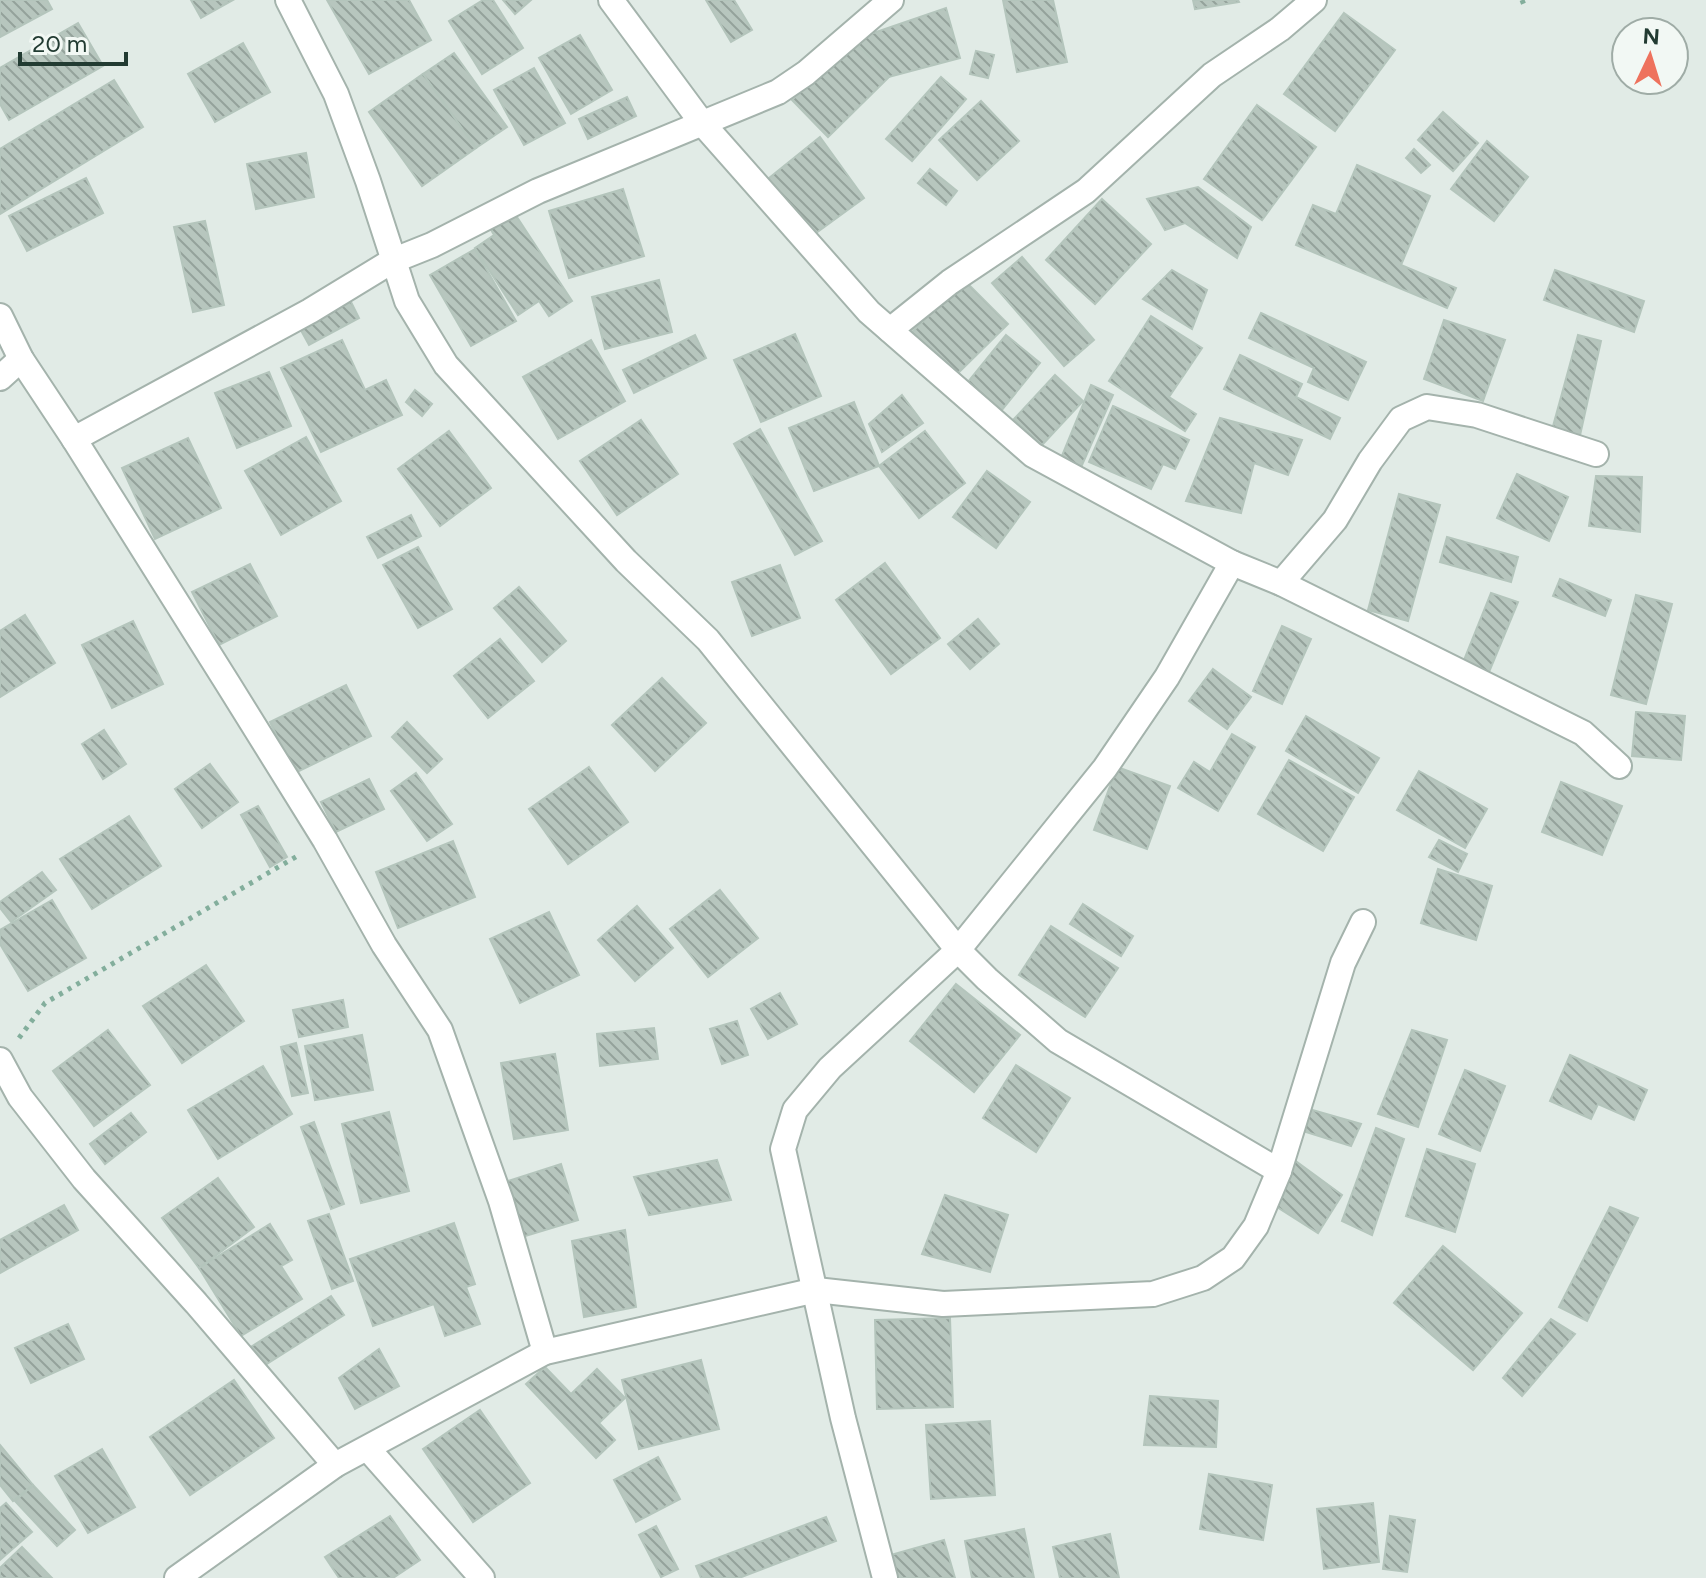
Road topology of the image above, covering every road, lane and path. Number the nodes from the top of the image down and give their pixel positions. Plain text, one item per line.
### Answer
1 (288, 0) edge
2 (611, 0) edge
3 (891, 0) edge
4 (1314, 0) edge
5 (702, 123) junction
6 (392, 261) junction
7 (0, 316) edge
8 (890, 330) junction
9 (21, 359) junction
10 (0, 378) edge
11 (74, 439) junction
12 (1596, 454) dead end
13 (1232, 563) junction
14 (1281, 583) junction
15 (1619, 766) dead end
16 (325, 840) junction
17 (1363, 922) dead end
18 (958, 950) junction
19 (1, 1061) edge
20 (1279, 1171) junction
21 (816, 1290) junction
22 (545, 1352) junction
23 (368, 1449) junction
24 (335, 1465) junction
25 (177, 1578) edge
26 (482, 1578) edge
27 (885, 1578) edge

1 - 6 street
2 - 5 street
3 - 5 street
4 - 8 street
5 - 6 street
5 - 8 street
6 - 11 street
6 - 18 street
7 - 9 street
8 - 13 street
9 - 10 street
9 - 11 street
11 - 16 street
12 - 14 street
13 - 14 street
13 - 18 street
14 - 15 street
16 - 19 path
16 - 22 street
17 - 20 street
18 - 20 street
18 - 21 street
19 - 24 street
20 - 21 street
21 - 22 street
21 - 27 street
22 - 23 street
23 - 24 street
23 - 26 street
24 - 25 street

